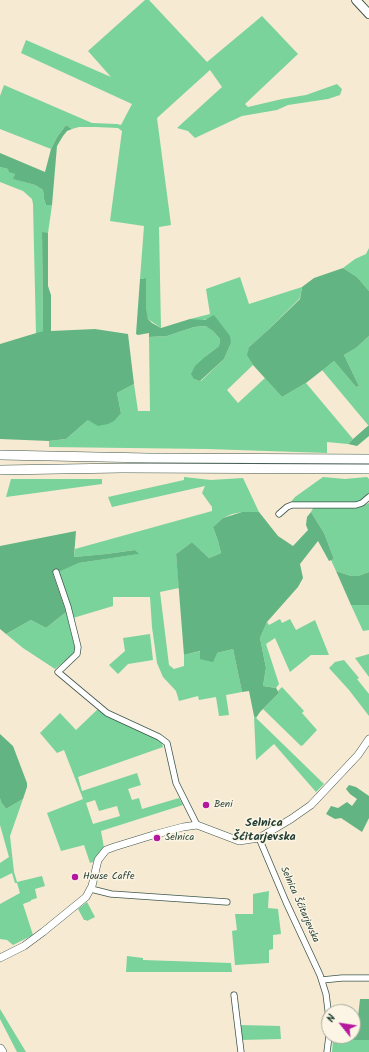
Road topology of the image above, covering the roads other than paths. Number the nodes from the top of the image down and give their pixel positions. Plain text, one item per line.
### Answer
1 (356, 0) edge
2 (367, 12) edge
3 (0, 455) edge
4 (369, 459) edge
5 (369, 469) edge
6 (0, 470) edge
7 (369, 497) edge
8 (279, 514) dead end
9 (56, 572) dead end
10 (369, 739) edge
11 (197, 825) junction
12 (259, 838) junction
13 (91, 889) junction
14 (227, 902) dead end
15 (0, 958) edge
16 (369, 978) edge
17 (322, 980) junction
18 (234, 995) dead end
19 (327, 1004) edge
20 (0, 1049) edge
21 (2, 1052) edge
22 (241, 1052) edge

1 - 2 main road
3 - 4 main road
5 - 6 main road
7 - 8 street
9 - 11 street
10 - 12 street
11 - 12 street
11 - 13 street
12 - 17 street, Selnica Šćitarjevska
13 - 14 street
13 - 15 street
16 - 17 street
17 - 19 street, Selnica Šćitarjevska
18 - 22 street
20 - 21 main road

